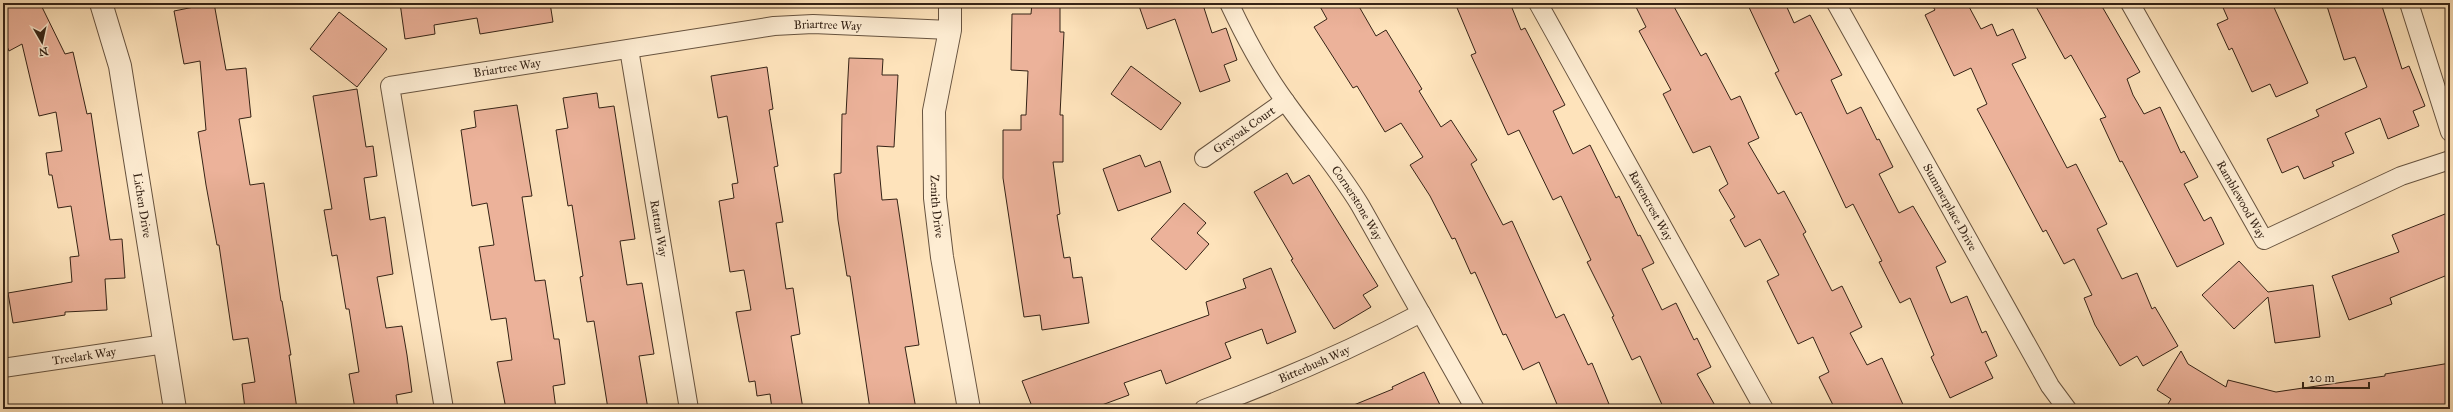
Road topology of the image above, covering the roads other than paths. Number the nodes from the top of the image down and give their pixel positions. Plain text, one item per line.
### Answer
1 (101, 3) edge
2 (950, 3) edge
3 (1229, 3) edge
4 (1538, 3) edge
5 (1836, 3) edge
6 (2130, 3) edge
7 (2409, 3) edge
8 (950, 30) junction
9 (629, 49) junction
10 (1285, 101) junction
11 (2450, 132) edge
12 (1204, 158) dead end
13 (2450, 160) edge
14 (1422, 313) junction
15 (165, 344) junction
16 (3, 368) edge
17 (175, 409) edge
18 (444, 409) edge
19 (689, 409) edge
20 (970, 409) edge
21 (1204, 409) edge
22 (1475, 409) edge
23 (1764, 409) edge
24 (2067, 409) edge

1 - 15 street, Lichen Drive
2 - 8 street, Zenith Drive
3 - 10 street, Cornerstone Way
4 - 23 street, Ravencrest Way
5 - 24 street, Summerplace Drive
6 - 13 street, Ramblewood Way
7 - 11 street
8 - 9 street, Briartree Way
8 - 20 street, Zenith Drive
9 - 18 street, Briartree Way
9 - 19 street, Rattan Way
10 - 12 street, Greyoak Court
10 - 14 street, Cornerstone Way
14 - 21 street, Bitterbush Way
14 - 22 street, Cornerstone Way
15 - 16 street, Treelark Way
15 - 17 street, Lichen Drive

